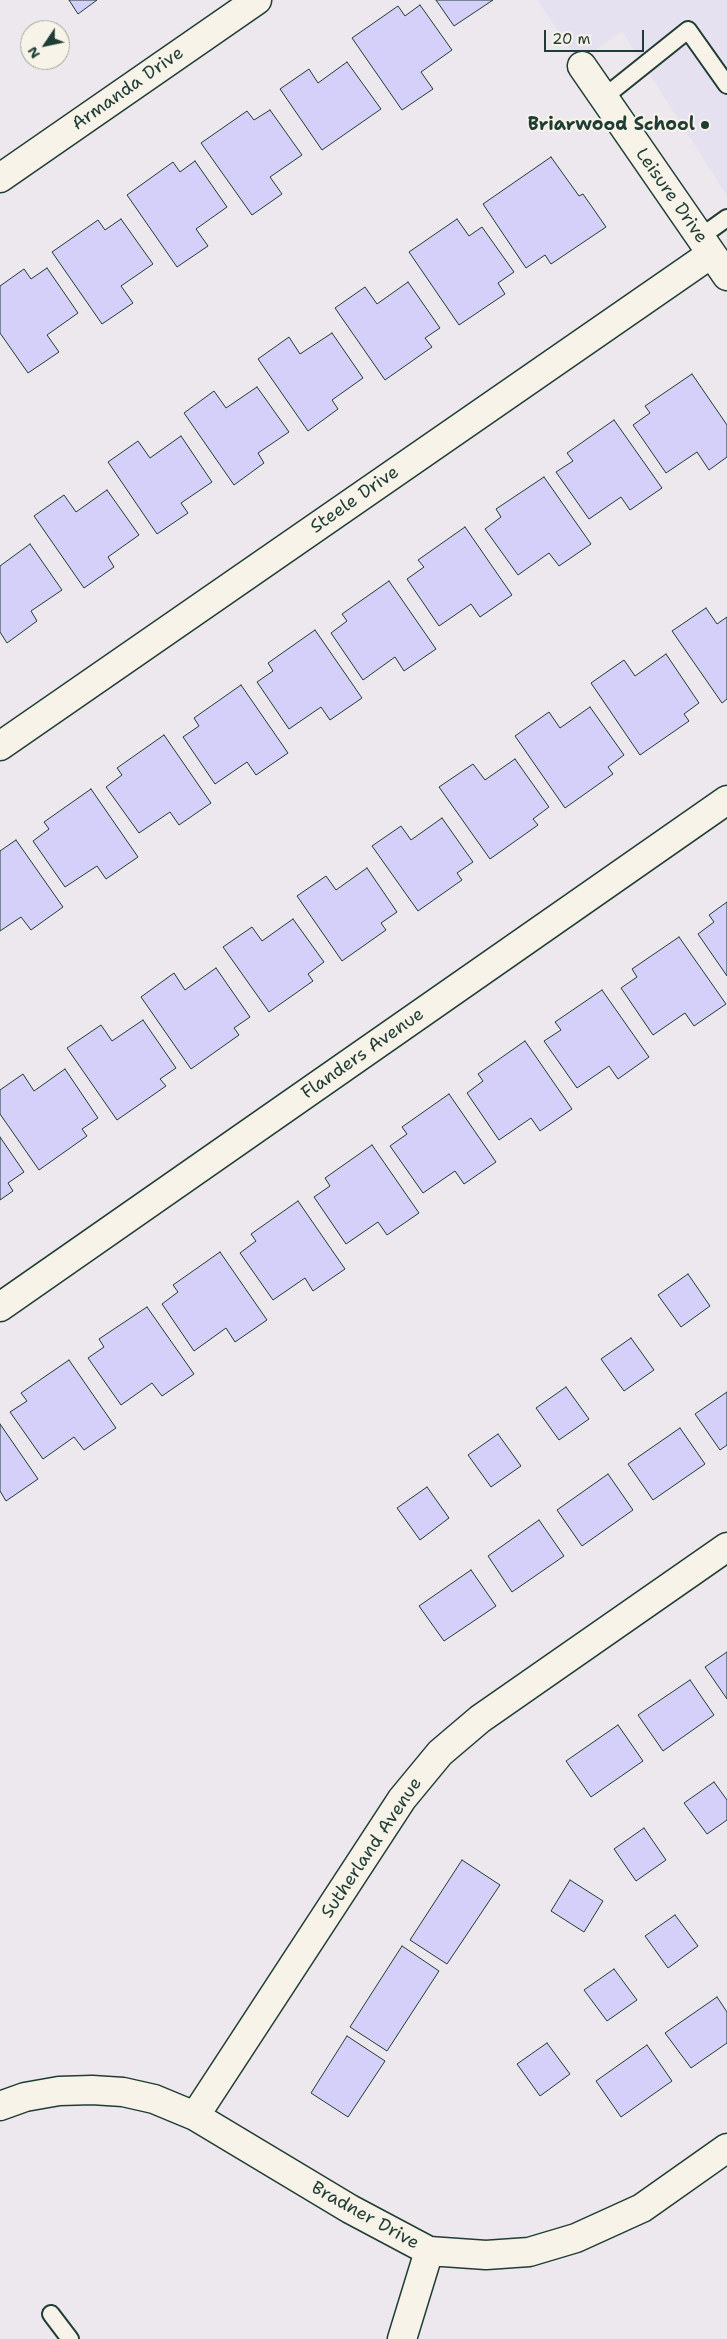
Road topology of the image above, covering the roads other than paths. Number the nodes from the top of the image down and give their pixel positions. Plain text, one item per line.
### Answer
1 (257, 0) edge
2 (582, 66) dead end
3 (727, 85) edge
4 (603, 98) junction
5 (0, 178) edge
6 (727, 218) edge
7 (705, 246) junction
8 (727, 276) edge
9 (0, 746) edge
10 (727, 800) edge
11 (0, 1307) edge
12 (727, 1547) edge
13 (0, 2106) edge
14 (195, 2116) junction
15 (727, 2148) edge
16 (429, 2251) junction
17 (51, 2314) dead end
18 (70, 2339) edge
19 (402, 2339) edge

1 - 5 street, Armanda Drive
2 - 4 street, Leisure Drive
3 - 4 lane
4 - 7 street, Leisure Drive
6 - 7 lane
7 - 8 street, Leisure Drive
7 - 9 street, Steele Drive
10 - 11 street, Flanders Avenue
12 - 14 street, Sutherland Avenue
13 - 14 street, Bradner Drive
14 - 16 street, Bradner Drive
15 - 16 street, Bradner Drive
16 - 19 street
17 - 18 lane

